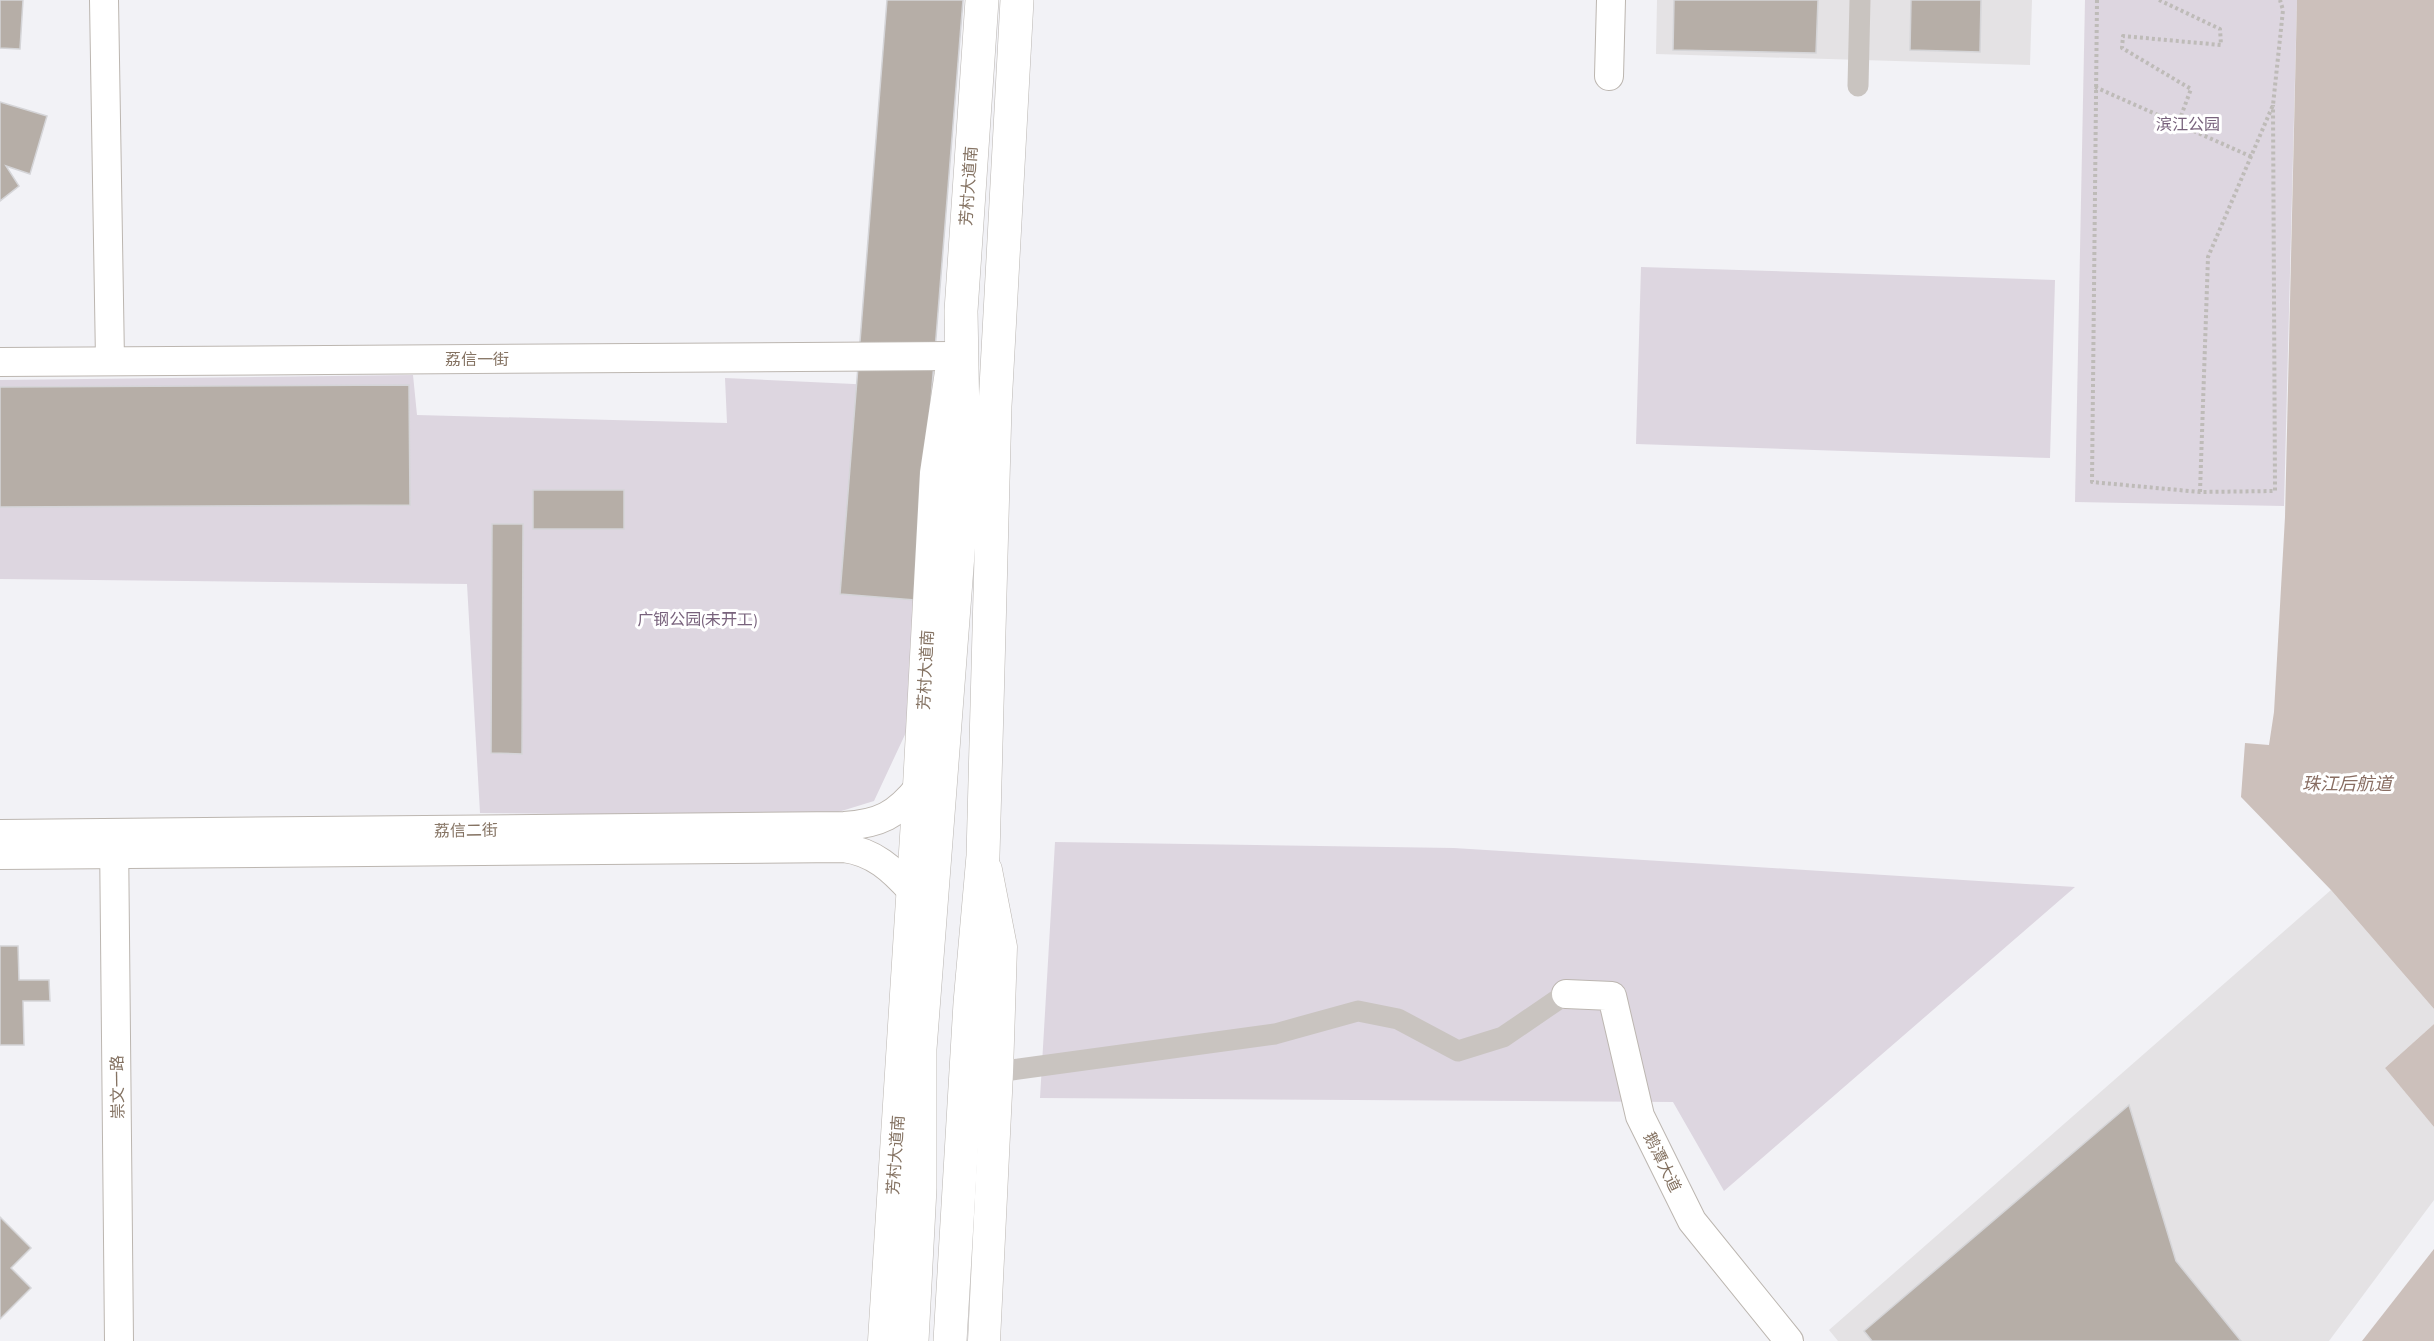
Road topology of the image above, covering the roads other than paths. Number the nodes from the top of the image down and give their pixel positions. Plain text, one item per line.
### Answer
1 (104, 0) edge
2 (982, 0) edge
3 (1017, 0) edge
4 (1611, 0) edge
5 (1860, 0) edge
6 (1609, 76) dead end
7 (1858, 86) dead end
8 (961, 311) junction
9 (954, 356) junction
10 (110, 360) junction
11 (0, 362) edge
12 (919, 787) junction
13 (0, 834) edge
14 (115, 843) junction
15 (0, 855) edge
16 (983, 856) junction
17 (912, 891) junction
18 (1566, 994) joint
19 (998, 1072) junction
20 (119, 1341) edge
21 (884, 1341) edge
22 (912, 1341) edge
23 (950, 1341) edge
24 (984, 1341) edge
25 (1789, 1341) edge

1 - 10 street
2 - 8 highway, 芳村大道南
3 - 16 highway
4 - 6 street
5 - 7 street
8 - 9 main road, 芳村大道南
8 - 22 highway
9 - 10 street, 荔信一街
9 - 12 main road, 芳村大道南
10 - 11 street, 荔信一街
12 - 14 street, 荔信二街
12 - 17 main road, 芳村大道南
13 - 14 street, 荔信二街
14 - 15 street, 荔信二街
14 - 17 street, 荔信二街
14 - 20 street, 崇文一路
16 - 19 main road
16 - 23 highway
17 - 21 main road, 芳村大道南
18 - 19 street
18 - 25 street, 鹅潭大道
19 - 24 main road

